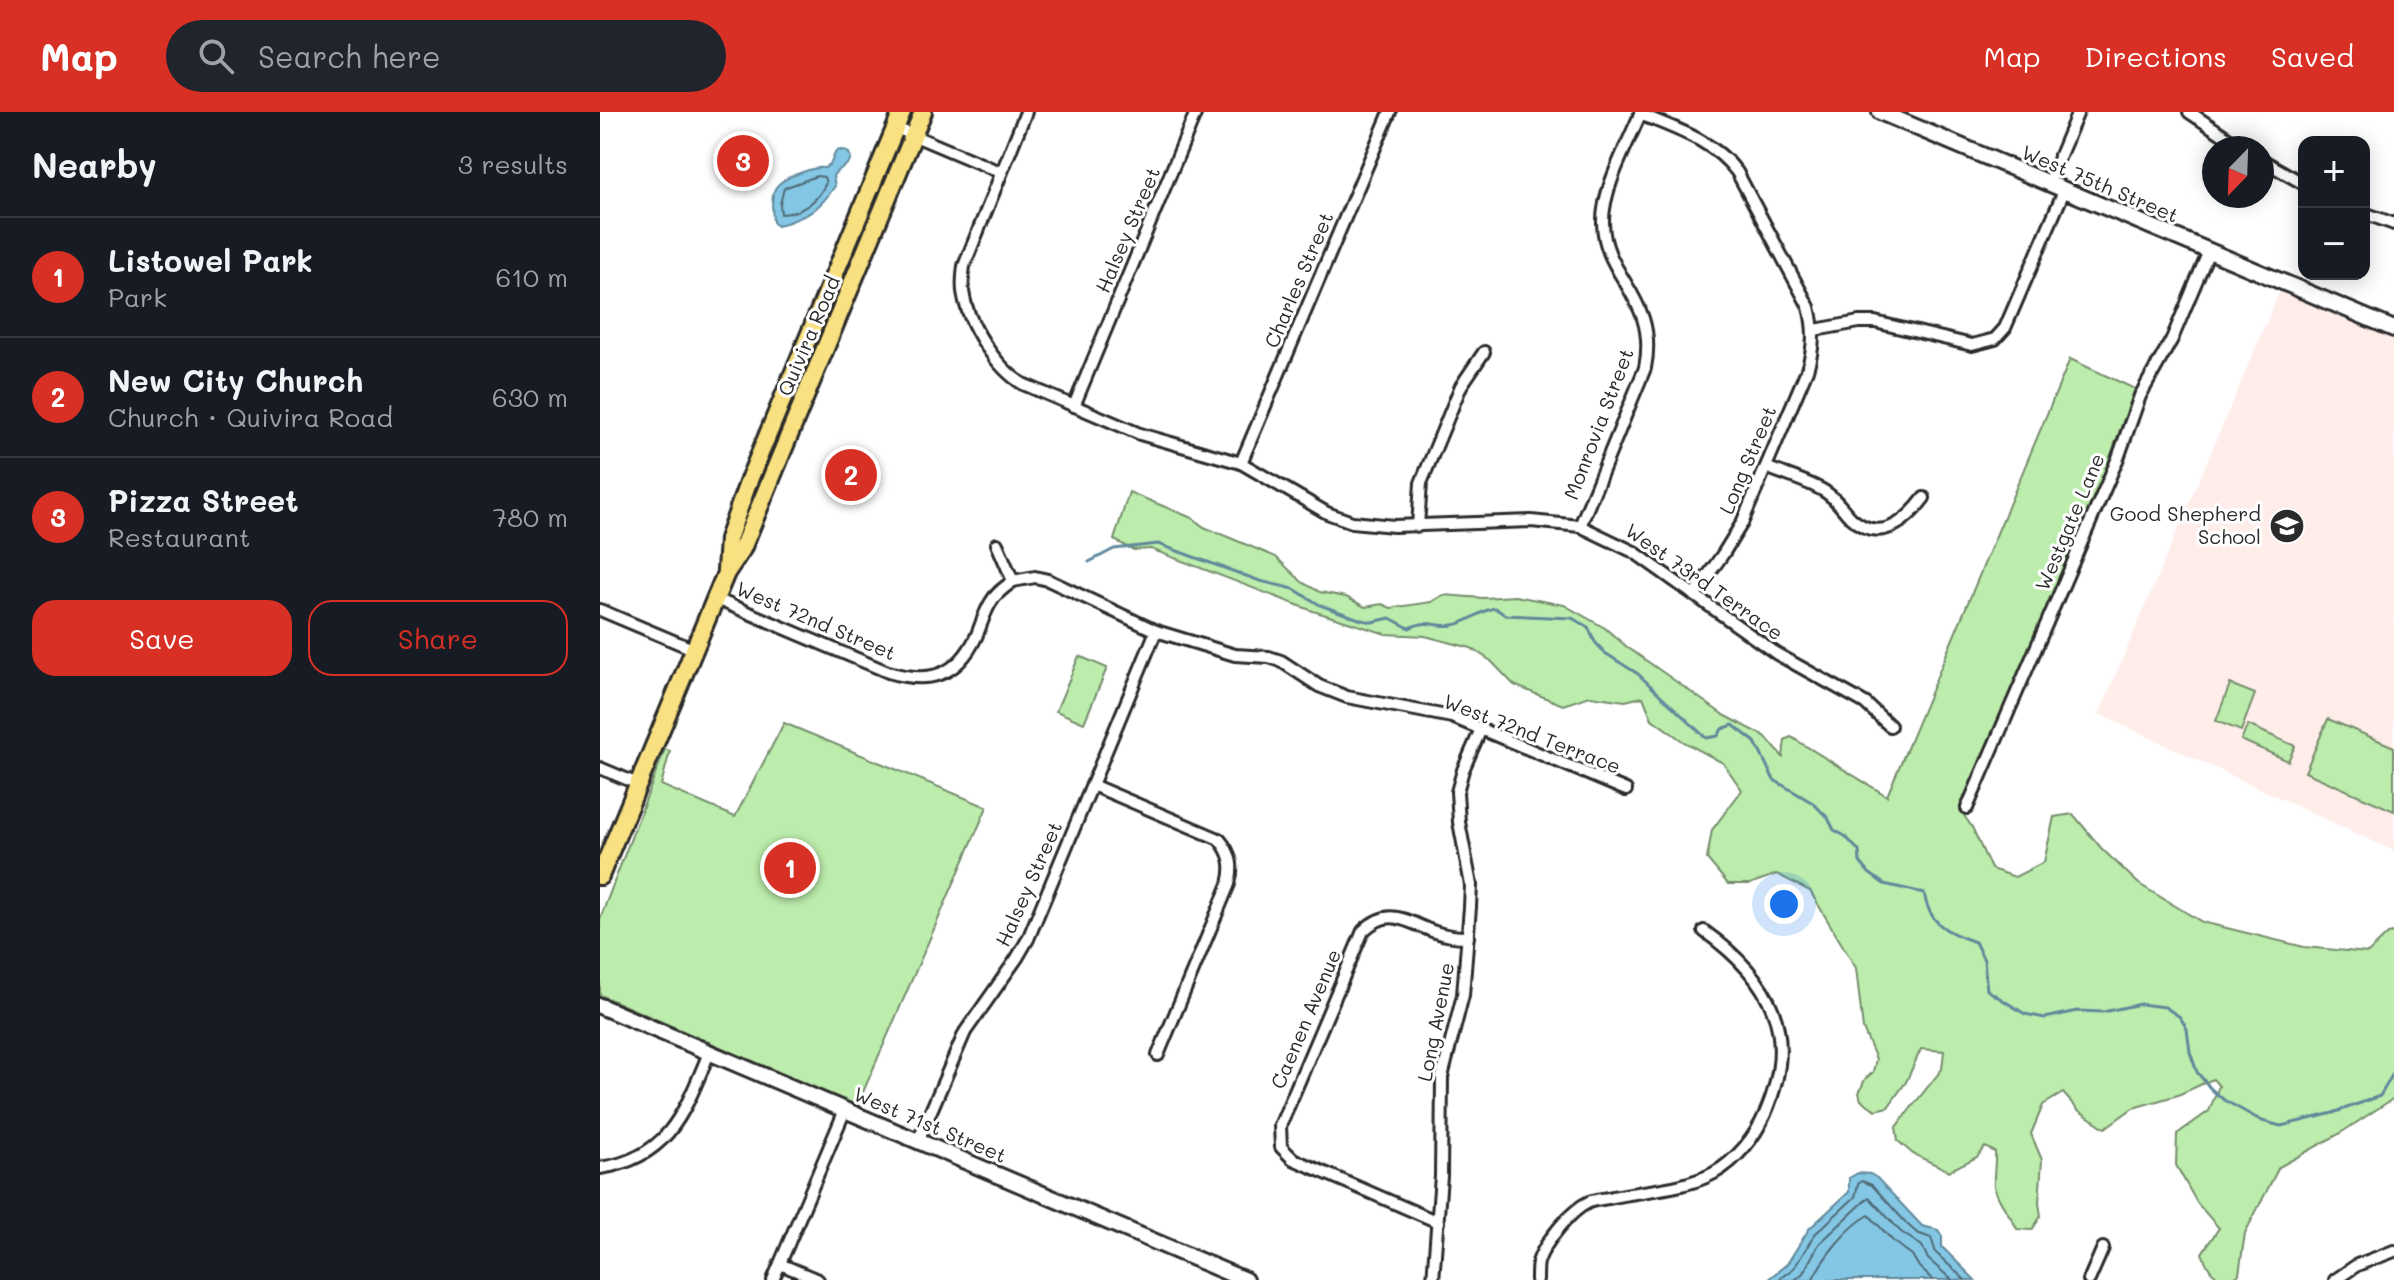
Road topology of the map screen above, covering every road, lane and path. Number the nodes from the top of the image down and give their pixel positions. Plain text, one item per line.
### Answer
1 (902, 112) edge
2 (923, 112) edge
3 (1026, 112) edge
4 (1196, 112) edge
5 (1390, 112) edge
6 (1880, 112) edge
7 (2078, 112) edge
8 (2189, 112) edge
9 (1640, 113) edge
10 (1902, 116) edge
11 (896, 128) junction
12 (913, 136) junction
13 (2225, 136) edge
14 (2274, 167) edge
15 (1000, 172) junction
16 (2298, 181) edge
17 (2048, 184) junction
18 (2064, 191) junction
19 (2370, 215) edge
20 (2394, 224) edge
21 (2209, 251) junction
22 (2394, 329) edge
23 (1815, 330) junction
24 (803, 351) junction
25 (1484, 352) dead end
26 (821, 358) junction
27 (1074, 406) junction
28 (1241, 463) junction
29 (1766, 467) junction
30 (1924, 498) dead end
31 (1418, 526) junction
32 (1580, 526) junction
33 (997, 544) dead end
34 (726, 573) junction
35 (1013, 581) junction
36 (1694, 595) junction
37 (716, 599) junction
38 (600, 610) edge
39 (1156, 631) junction
40 (695, 650) junction
41 (1890, 726) dead end
42 (1481, 729) junction
43 (600, 768) edge
44 (638, 784) junction
45 (1092, 785) junction
46 (1626, 790) dead end
47 (1967, 808) dead end
48 (600, 876) edge
49 (1704, 931) dead end
50 (1468, 937) junction
51 (600, 1006) edge
52 (709, 1053) junction
53 (1158, 1055) dead end
54 (845, 1110) junction
55 (918, 1141) junction
56 (600, 1168) edge
57 (1438, 1222) junction
58 (2103, 1248) dead end
59 (2394, 1251) edge
60 (780, 1264) junction
61 (773, 1280) edge
62 (818, 1280) edge
63 (1245, 1280) edge
64 (1433, 1280) edge
65 (1537, 1280) edge
66 (2089, 1280) edge
67 (2335, 1280) edge

1 - 11 main road, Quivira Road
2 - 12 main road, Quivira Road
3 - 15 street, West 73rd Terrace
4 - 27 street, Halsey Street
5 - 28 street, Charles Street
6 - 10 street, West 75th Street
7 - 17 street
8 - 13 street
9 - 23 street
9 - 32 street, Monrovia Street
10 - 17 street, West 75th Street
11 - 12 street
11 - 24 main road, Quivira Road
12 - 15 street
12 - 26 main road, Quivira Road
14 - 16 street
15 - 27 street, West 73rd Terrace
17 - 18 street, West 75th Street
18 - 21 street, West 75th Street
18 - 23 street
19 - 20 street
21 - 22 street, West 75th Street
21 - 47 street, Westgate Lane
23 - 29 street, Long Street
24 - 26 main road
24 - 34 main road, Quivira Road
25 - 31 street
26 - 34 main road, Quivira Road
27 - 28 street, West 73rd Terrace
28 - 31 street, West 73rd Terrace
29 - 30 street
29 - 36 street, Long Street
31 - 32 street, West 73rd Terrace
32 - 36 street, West 73rd Terrace
33 - 35 street
34 - 37 main road, Quivira Road
35 - 37 street, West 72nd Street
35 - 39 street, West 72nd Terrace
36 - 41 street, West 73rd Terrace
37 - 40 main road, Quivira Road
38 - 40 street
39 - 42 street, West 72nd Terrace
39 - 45 street, Halsey Street
40 - 44 main road, Quivira Road
42 - 46 street, West 72nd Terrace
42 - 50 street, Long Avenue
43 - 44 street
44 - 48 main road, Quivira Road
45 - 53 street
45 - 55 street, Halsey Street
49 - 65 street
50 - 57 street, Long Avenue
50 - 57 street, Caenen Avenue
51 - 52 street, West 71st Street
52 - 54 street, West 71st Street
52 - 56 street
54 - 55 street, West 71st Street
54 - 60 street
55 - 63 street, West 71st Street
57 - 64 street, Long Avenue
58 - 66 street
59 - 67 street
60 - 61 street
60 - 62 street

